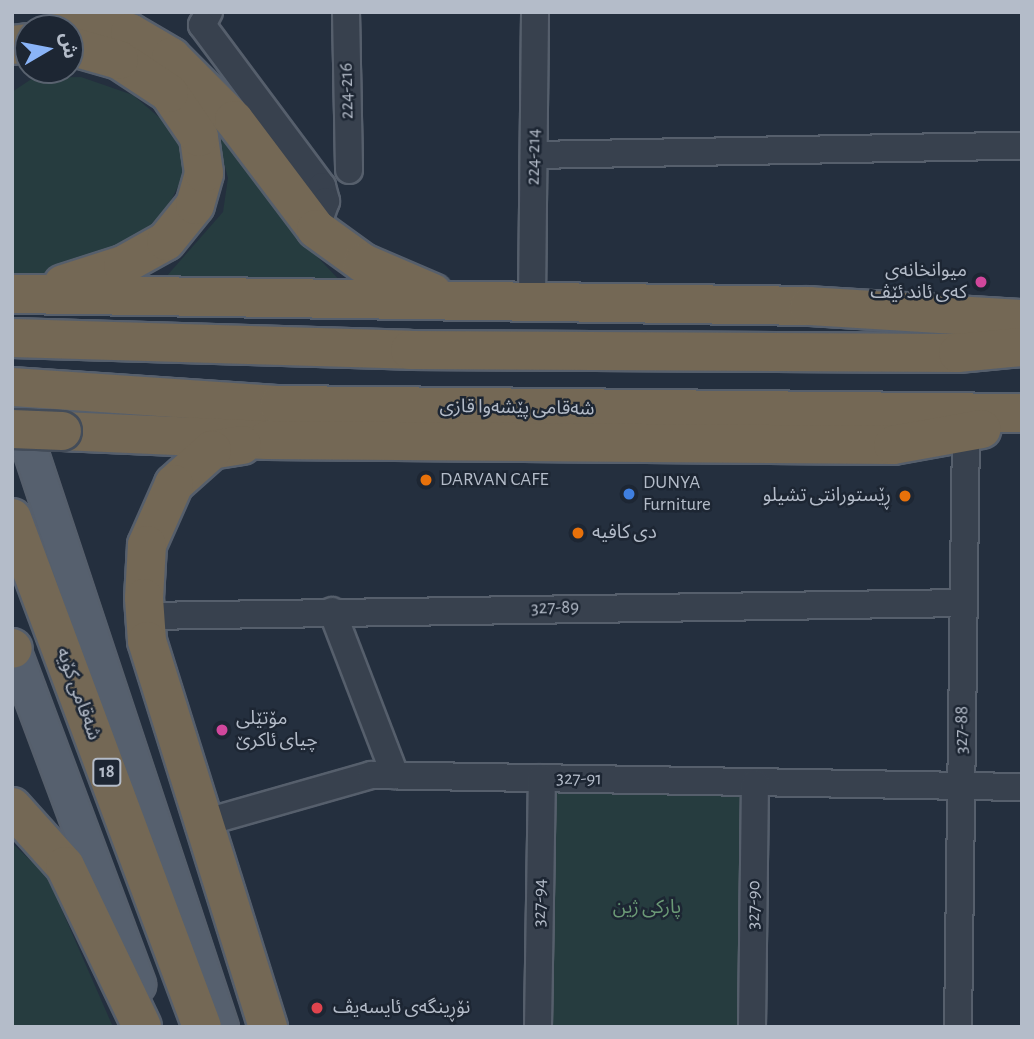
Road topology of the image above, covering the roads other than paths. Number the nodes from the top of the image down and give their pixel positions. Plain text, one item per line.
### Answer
1 (71, 12) edge
2 (209, 12) edge
3 (346, 12) edge
4 (535, 12) edge
5 (84, 51) edge
6 (1022, 146) edge
7 (534, 155) junction
8 (349, 170) dead end
9 (316, 229) junction
10 (21, 294) edge
11 (532, 301) junction
12 (461, 302) junction
13 (1022, 319) edge
14 (12, 338) edge
15 (1022, 347) edge
16 (12, 387) edge
17 (12, 396) edge
18 (1022, 416) edge
19 (12, 429) edge
20 (966, 433) junction
21 (267, 440) junction
22 (12, 518) edge
23 (964, 603) junction
24 (332, 611) junction
25 (146, 616) junction
26 (12, 648) edge
27 (394, 775) junction
28 (542, 778) junction
29 (755, 783) junction
30 (961, 786) junction
31 (1022, 787) edge
32 (12, 807) edge
33 (203, 823) junction
34 (142, 1027) edge
35 (155, 1027) edge
36 (202, 1027) edge
37 (220, 1027) edge
38 (268, 1027) edge
39 (538, 1027) edge
40 (752, 1027) edge
41 (958, 1027) edge

1 - 9 highway
2 - 9 street
3 - 8 street, 224-216
4 - 7 street, 224-214
5 - 10 highway
6 - 7 street
7 - 11 street, 224-214
9 - 12 highway
10 - 12 highway
11 - 12 highway
11 - 13 highway
14 - 15 highway
16 - 18 highway, شەقامی پێشەوا قازی
17 - 37 main road
18 - 20 highway
19 - 21 highway, bridge
20 - 21 highway
20 - 23 street, 327-88
21 - 25 highway
22 - 36 highway, شەقامی کۆیە / 18
23 - 24 street, 327-89
23 - 30 street, 327-88
24 - 25 street, 327-89
24 - 27 street
25 - 33 highway
26 - 35 main road, 18
27 - 28 street, 327-91
27 - 33 street, 327-91
28 - 29 street, 327-91
28 - 39 street, 327-94
29 - 30 street, 327-91
29 - 40 street, 327-90
30 - 31 street, 327-91
30 - 41 street, 327-88
32 - 34 highway
33 - 38 highway

